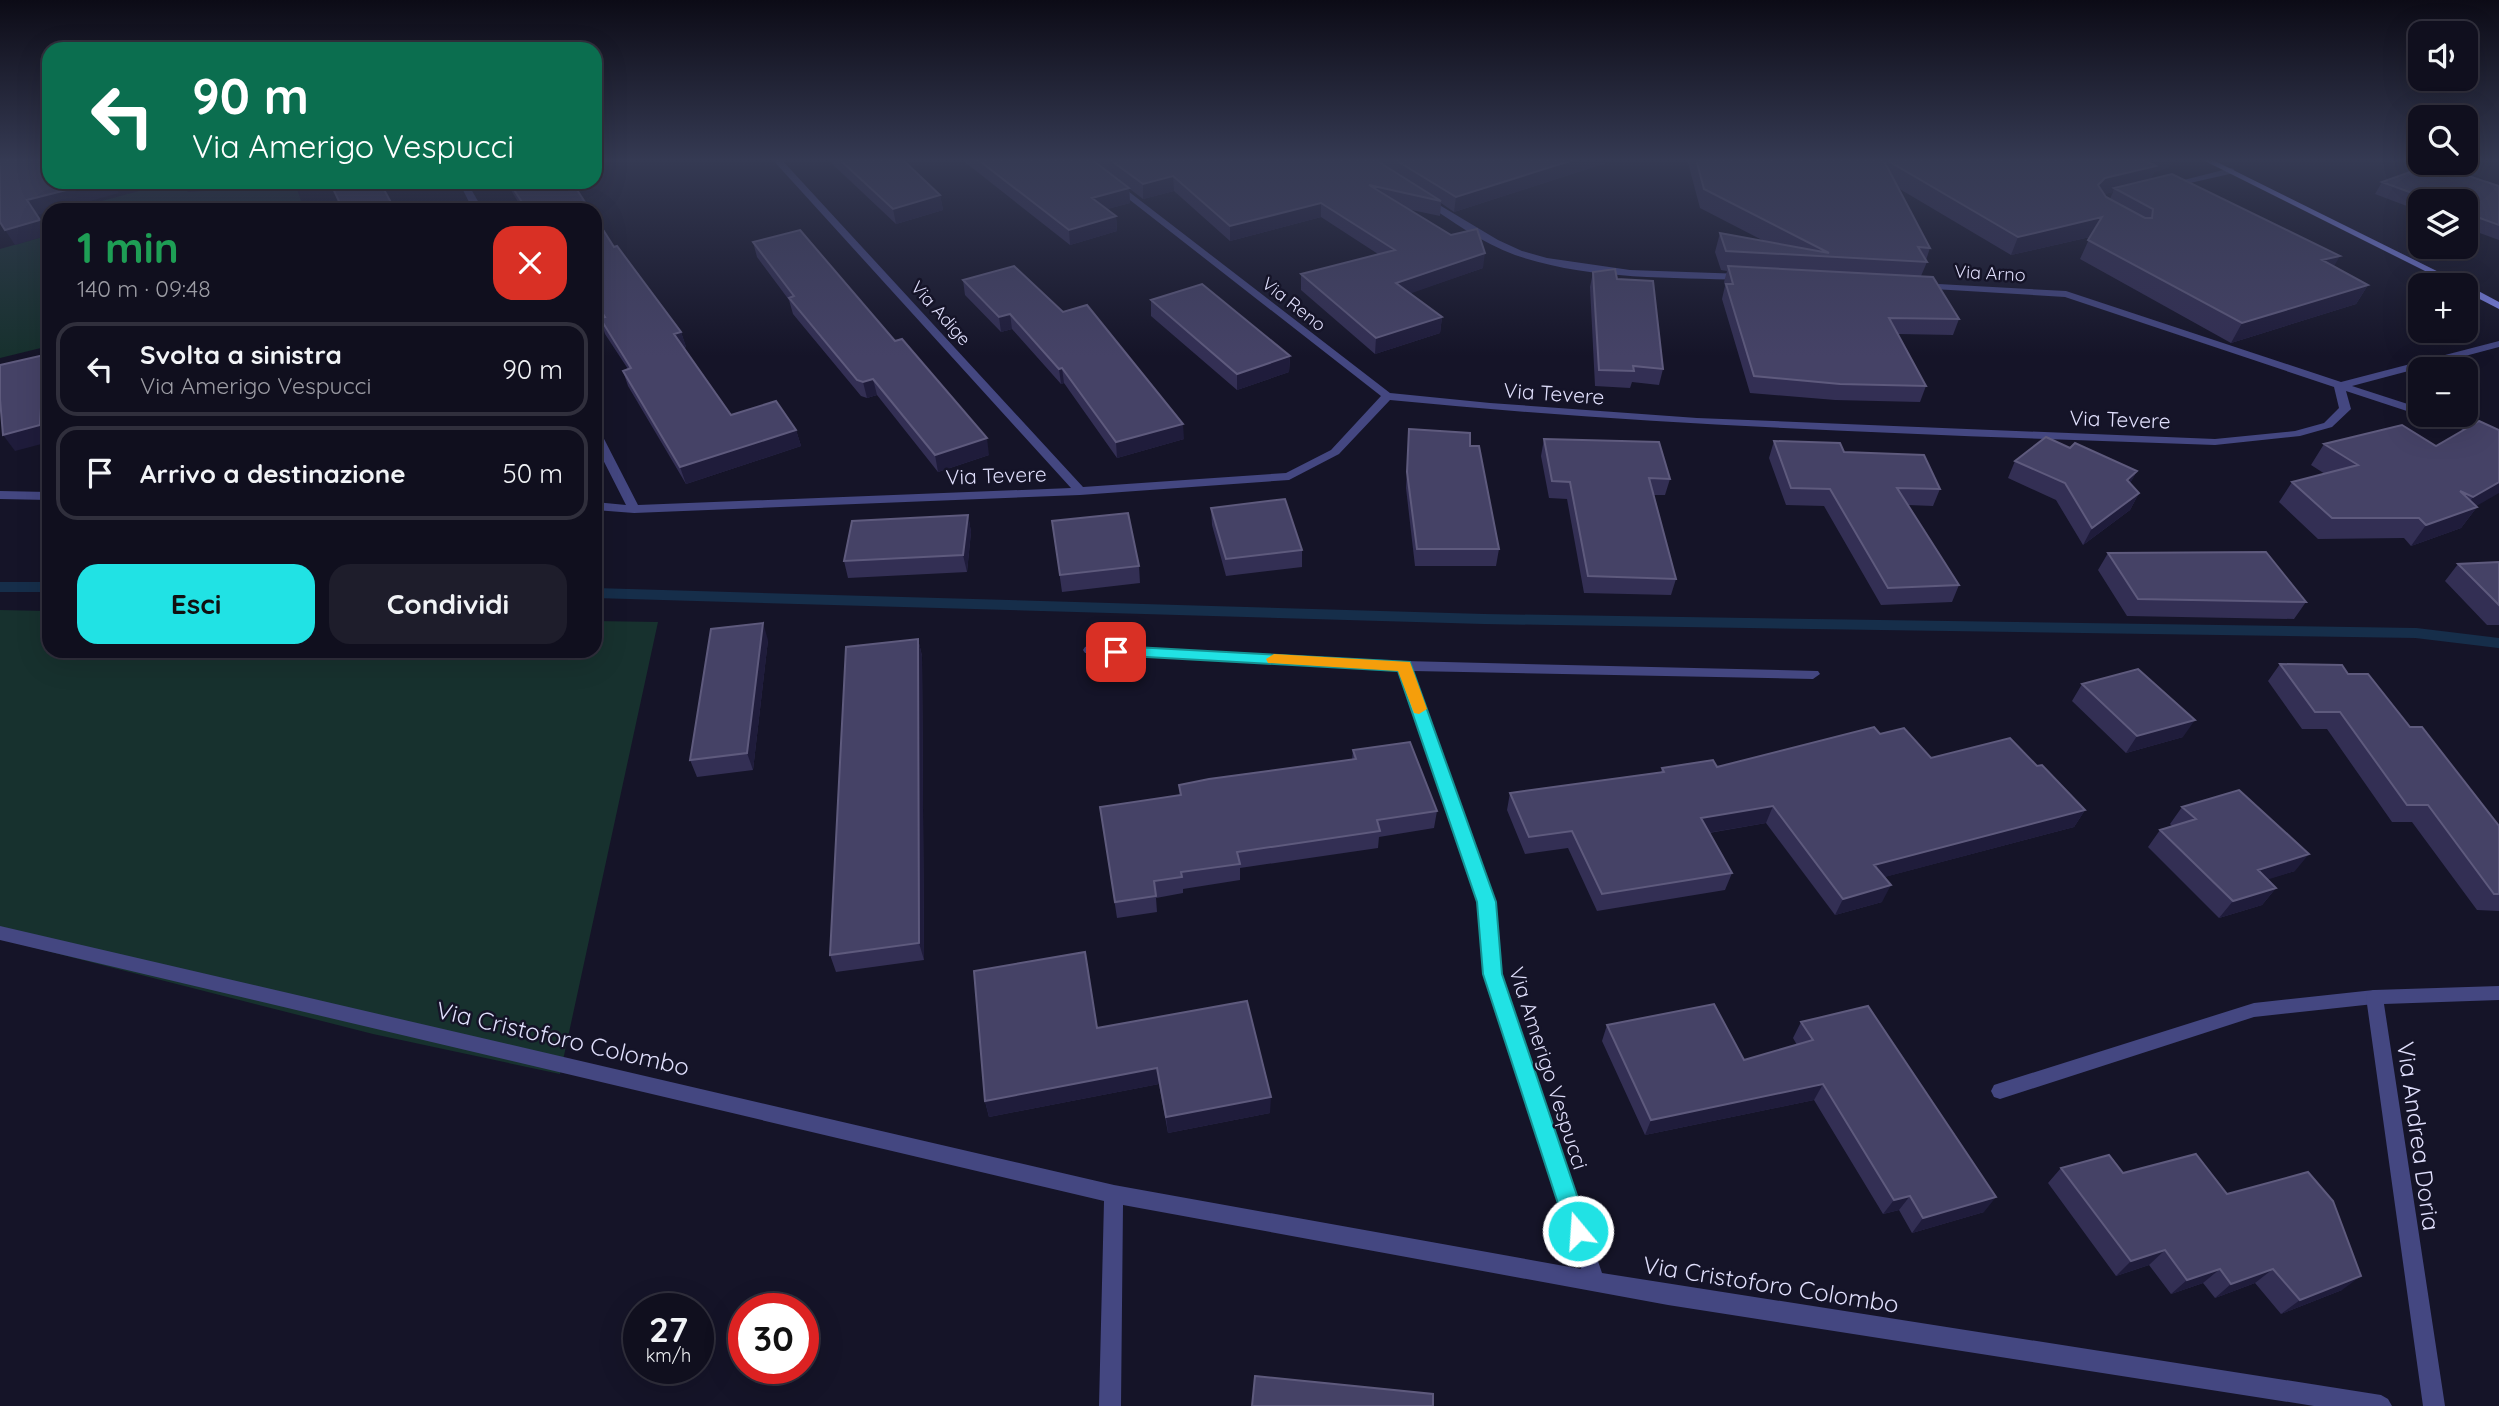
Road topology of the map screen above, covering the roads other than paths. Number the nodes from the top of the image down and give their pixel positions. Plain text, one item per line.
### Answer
1 (836, 225) edge
2 (1167, 225) edge
3 (1464, 225) edge
4 (2339, 225) edge
5 (2436, 273) edge
6 (1758, 278) edge
7 (1908, 285) edge
8 (2478, 295) edge
9 (2499, 306) edge
10 (2499, 344) edge
11 (2339, 386) junction
12 (1387, 396) junction
13 (2408, 408) edge
14 (2463, 427) edge
15 (2499, 440) edge
16 (602, 447) edge
17 (1080, 491) junction
18 (0, 495) edge
19 (42, 496) edge
20 (602, 507) edge
21 (634, 509) junction
22 (1090, 650) dead end
23 (1404, 666) junction
24 (1813, 674) dead end
25 (0, 933) edge
26 (2499, 993) edge
27 (2374, 997) junction
28 (2000, 1091) dead end
29 (1114, 1194) junction
30 (1595, 1282) junction
31 (1110, 1406) edge
32 (2381, 1406) edge
33 (2434, 1406) edge

1 - 17 street, Via Adige
2 - 12 street, Via Reno
3 - 6 street
4 - 5 main road
7 - 11 street, Via Arno
8 - 9 main road
10 - 11 street
11 - 12 street, Via Tevere
11 - 13 street, Via Arno
12 - 17 street, Via Tevere
14 - 15 street
16 - 21 street
17 - 21 street, Via Tevere
18 - 19 street
20 - 21 street, Via Tevere
22 - 23 street
23 - 24 street
23 - 30 street, Via Amerigo Vespucci
25 - 29 street, Via Cristoforo Colombo
26 - 27 street
27 - 28 street
27 - 33 street, Via Andrea Doria
29 - 30 street, Via Cristoforo Colombo
29 - 31 street
30 - 32 street, Via Cristoforo Colombo

